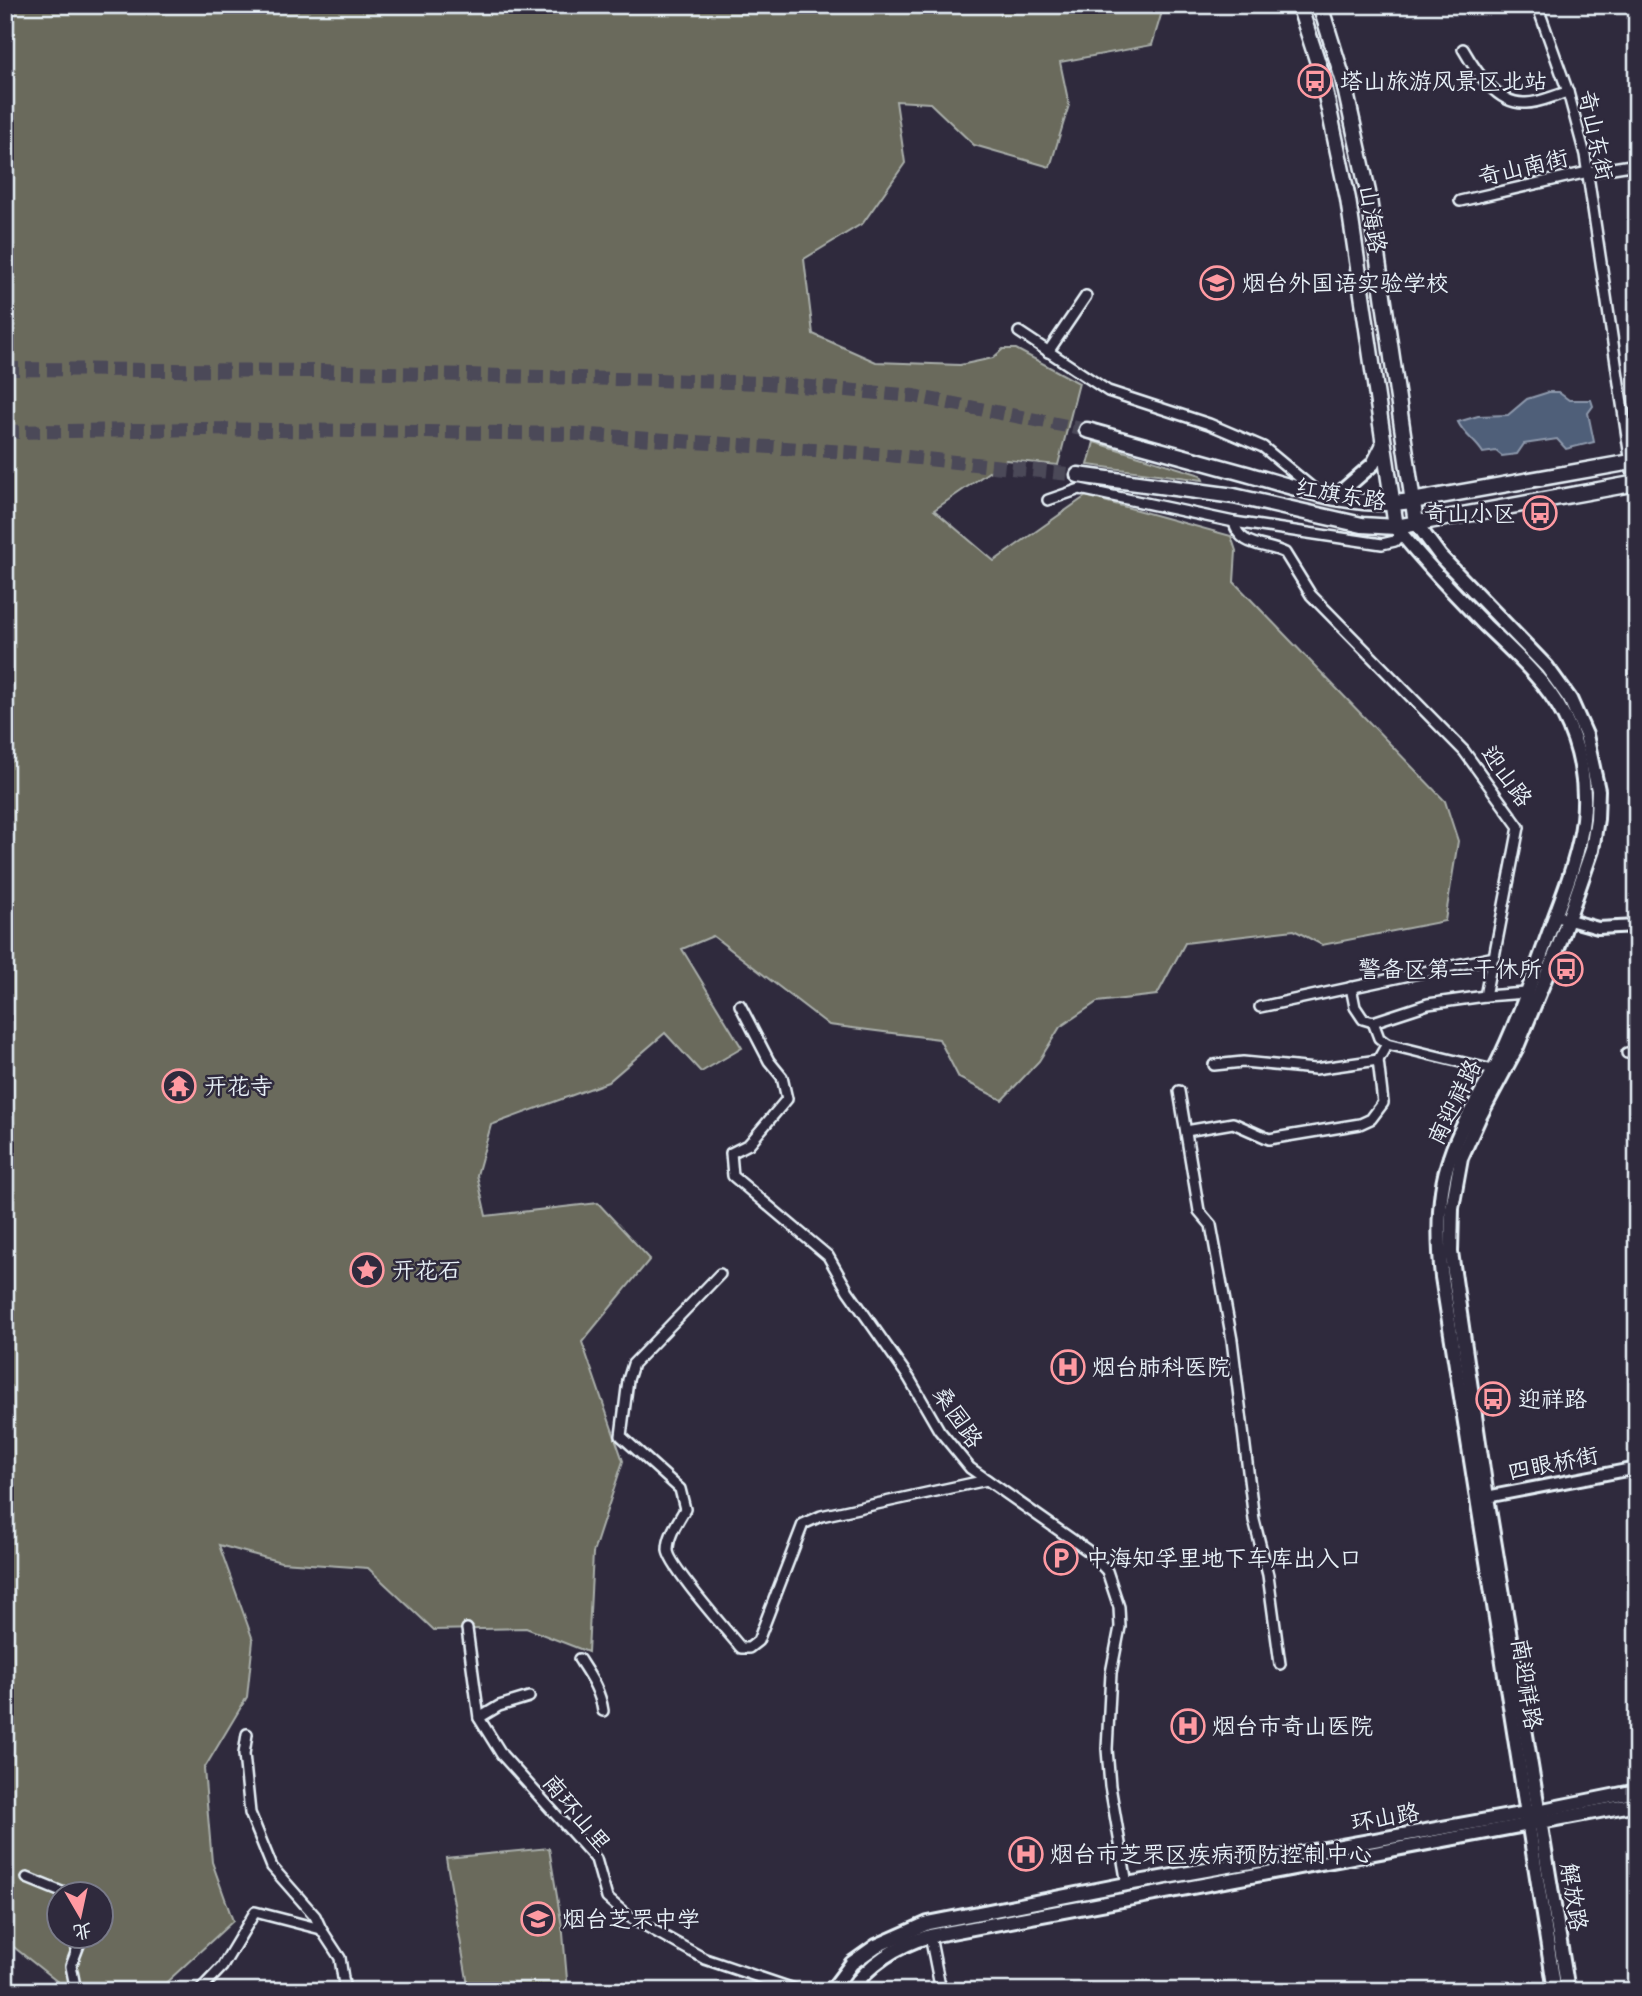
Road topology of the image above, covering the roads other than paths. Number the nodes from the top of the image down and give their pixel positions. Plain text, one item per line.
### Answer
1 (1320, 5) edge
2 (1537, 5) edge
3 (1299, 7) edge
4 (1463, 49) dead end
5 (1568, 92) junction
6 (1637, 164) edge
7 (1588, 172) junction
8 (1460, 201) dead end
9 (1086, 296) dead end
10 (1019, 332) dead end
11 (1048, 352) junction
12 (1087, 430) tunnel mouth
13 (1383, 444) junction
14 (1634, 461) edge
15 (1077, 475) tunnel mouth
16 (1635, 484) edge
17 (1327, 496) junction
18 (1048, 500) dead end
19 (1412, 501) junction
20 (1391, 504) junction
21 (1234, 522) junction
22 (1416, 523) junction
23 (1396, 527) junction
24 (1561, 918) junction
25 (1637, 926) edge
26 (1492, 961) dead end
27 (1351, 987) junction
28 (1526, 993) junction
29 (1485, 996) junction
30 (740, 1005) dead end
31 (1260, 1007) dead end
32 (1373, 1022) junction
33 (1387, 1044) junction
34 (1378, 1060) junction
35 (1214, 1065) dead end
36 (1500, 1071) junction
37 (1179, 1091) dead end
38 (1186, 1131) junction
39 (720, 1274) dead end
40 (1637, 1468) edge
41 (987, 1480) junction
42 (1482, 1498) junction
43 (467, 1629) dead end
44 (579, 1659) dead end
45 (1280, 1664) dead end
46 (528, 1697) dead end
47 (603, 1711) dead end
48 (479, 1718) junction
49 (247, 1734) dead end
50 (1637, 1791) edge
51 (1637, 1804) edge
52 (1533, 1818) junction
53 (27, 1878) dead end
54 (1127, 1884) junction
55 (46, 1886) edge
56 (321, 1929) junction
57 (930, 1936) junction
58 (77, 1951) edge
59 (76, 1991) edge
60 (199, 1991) edge
61 (342, 1991) edge
62 (800, 1991) edge
63 (831, 1991) edge
64 (850, 1991) edge
65 (941, 1991) edge
66 (1555, 1991) edge
67 (1568, 1991) edge

1 - 19 main road, 山海路
2 - 5 street, 奇山东街
3 - 13 main road, 山海路
4 - 5 street
5 - 7 street, 奇山东街
6 - 7 street, 奇山南街
7 - 8 street, 奇山南街
7 - 14 street, 奇山东街
9 - 11 street
10 - 11 street
11 - 17 street
12 - 17 main road, 红旗东路
13 - 17 main road
13 - 20 main road, 山海路
14 - 16 street, 奇山东街
14 - 19 main road, 红旗东路
15 - 23 main road, 红旗东路
16 - 22 main road, 红旗东路
17 - 20 main road, 红旗东路
18 - 21 street
19 - 20 main road, 红旗东路
19 - 22 main road, 山海路
20 - 23 main road, 山海路
21 - 23 street
21 - 27 street, 迎山路
22 - 23 main road, 红旗东路
22 - 24 main road, 南迎祥路
23 - 24 main road, 南迎祥路
24 - 25 street
24 - 28 main road, 南迎祥路
24 - 36 main road, 南迎祥路
26 - 29 street
27 - 31 street, 迎山路
27 - 32 street
28 - 29 street
28 - 36 main road, 南迎祥路
29 - 32 street
30 - 41 street, 桑园路
32 - 33 street
33 - 34 street
33 - 36 street
34 - 35 street
34 - 38 street
36 - 42 main road, 南迎祥路
37 - 38 street
38 - 45 street
39 - 41 street
40 - 42 street, 四眼桥街
41 - 54 street, 桑园路
42 - 52 main road, 南迎祥路
43 - 48 street
44 - 47 street
46 - 48 street
48 - 62 street, 南环山里
49 - 56 street
50 - 52 main road, 环山路
51 - 52 main road, 环山路
52 - 54 main road, 环山路
52 - 57 main road, 环山路
52 - 66 main road, 解放路
52 - 67 main road, 解放路
53 - 55 street
54 - 63 main road, 环山路
56 - 60 street
56 - 61 street
57 - 64 main road, 环山路
57 - 65 street
58 - 59 street

